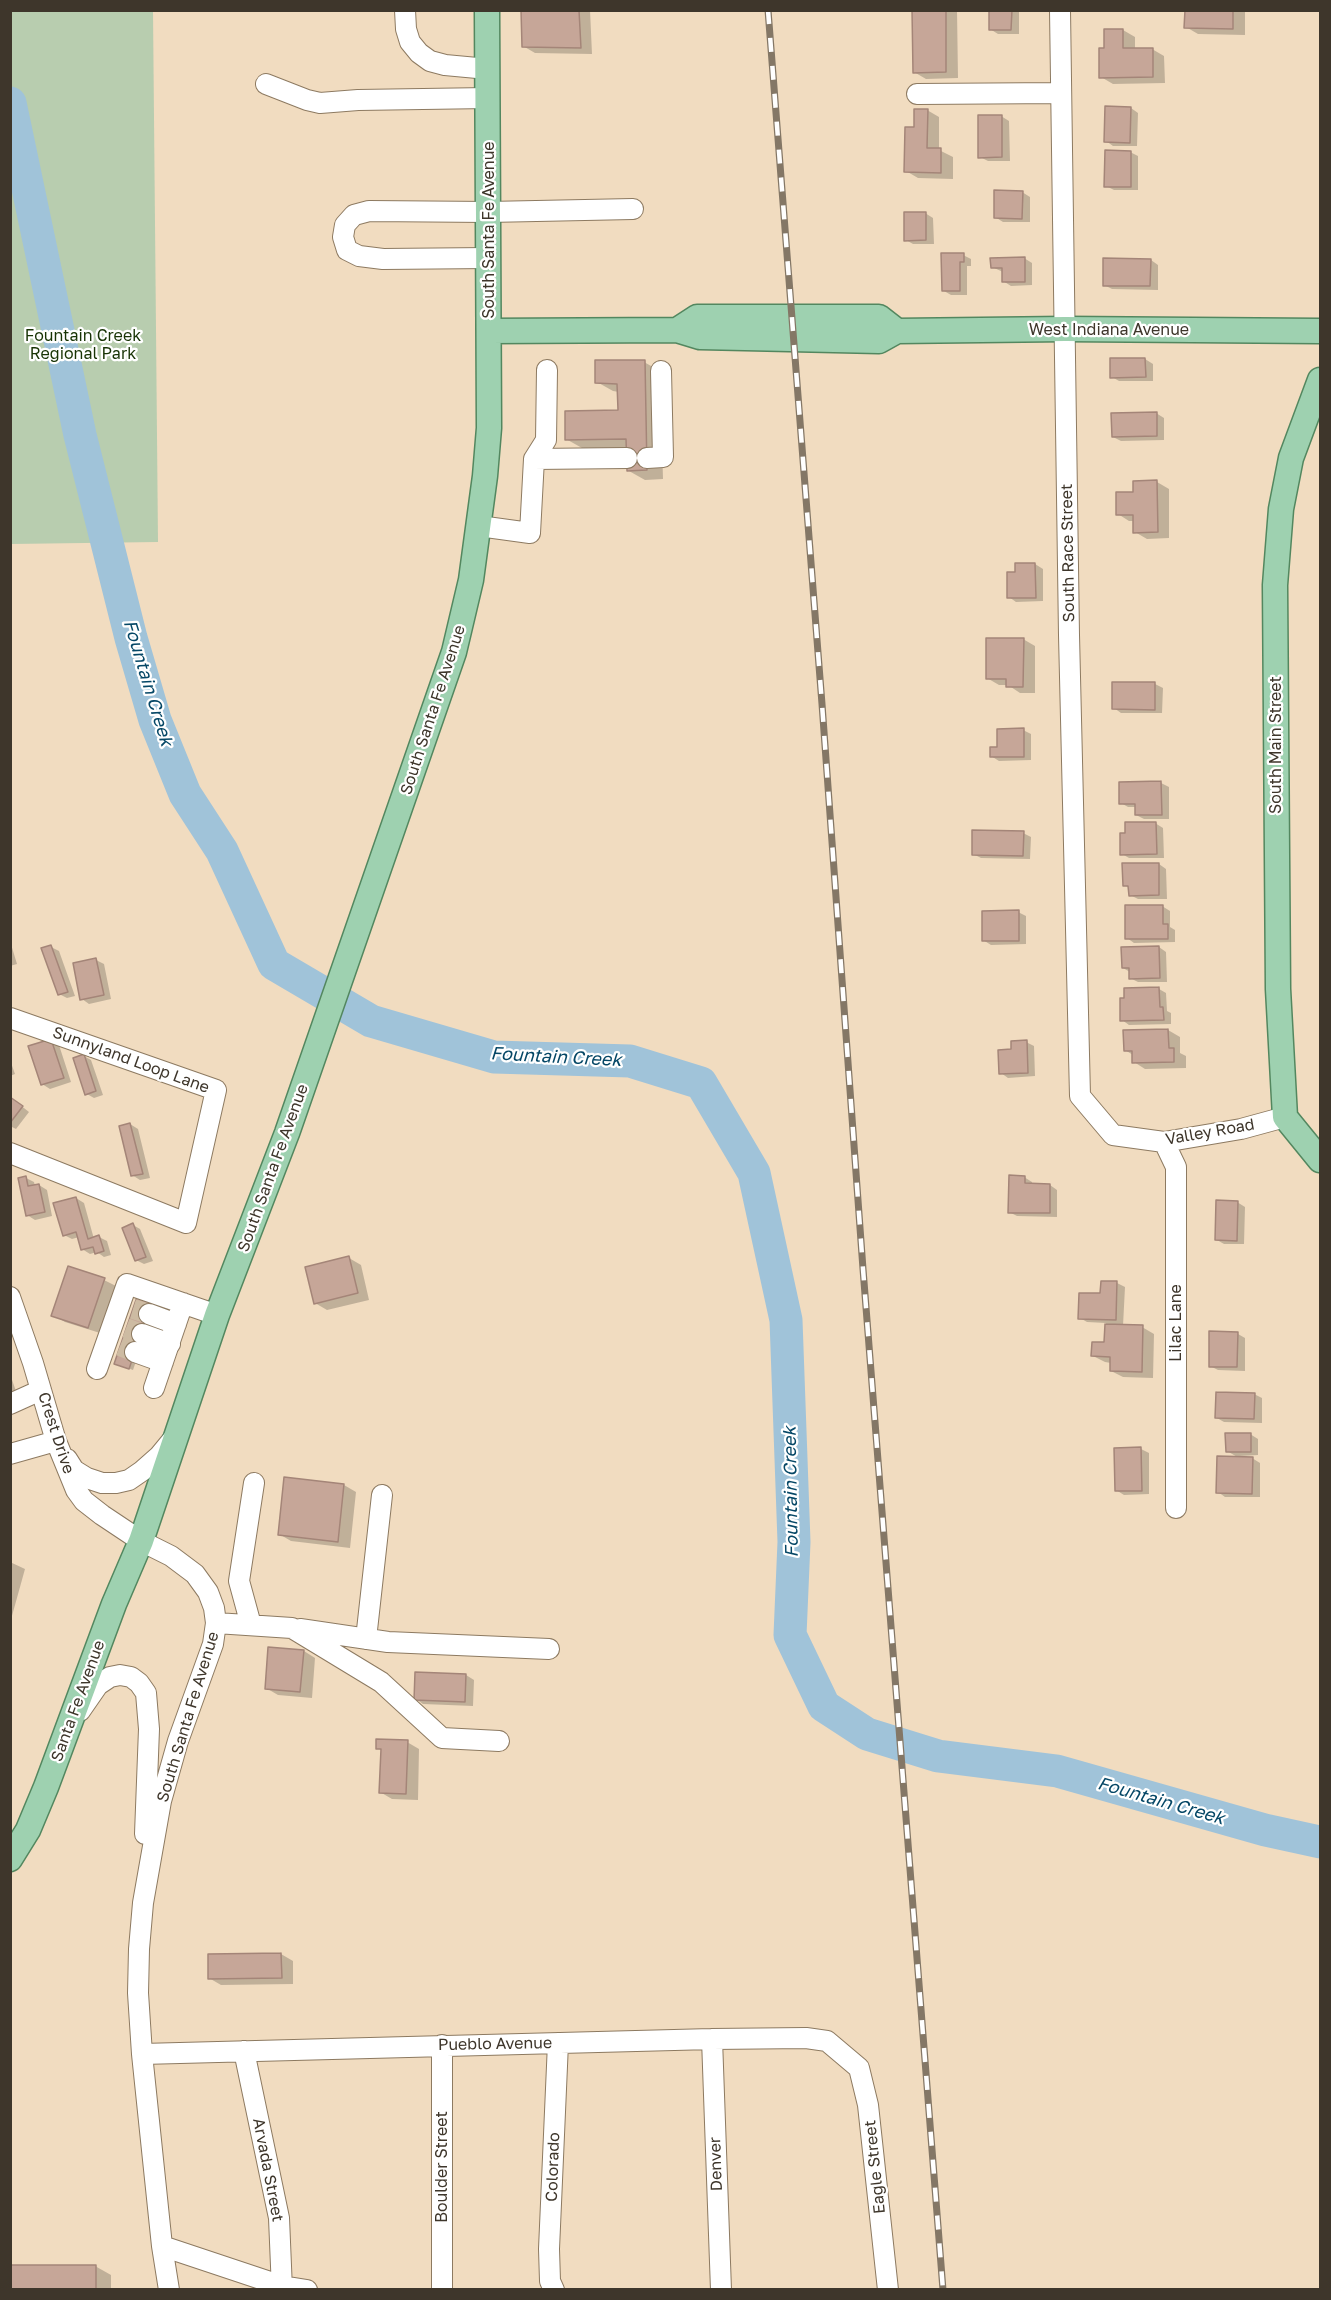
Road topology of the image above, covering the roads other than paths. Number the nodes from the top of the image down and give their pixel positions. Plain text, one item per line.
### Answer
1 (405, 10) edge
2 (487, 10) edge
3 (1060, 10) edge
4 (488, 69) junction
5 (266, 84) dead end
6 (1062, 93) junction
7 (917, 94) dead end
8 (488, 98) junction
9 (633, 209) dead end
10 (488, 212) junction
11 (488, 258) junction
12 (1065, 329) junction
13 (489, 331) junction
14 (1320, 331) edge
15 (547, 370) dead end
16 (661, 371) dead end
17 (1320, 380) edge
18 (627, 458) dead end
19 (647, 458) dead end
20 (534, 459) junction
21 (479, 526) junction
22 (10, 1017) edge
23 (1080, 1096) joint
24 (1285, 1117) junction
25 (1164, 1142) junction
26 (10, 1153) edge
27 (1320, 1160) edge
28 (11, 1298) edge
29 (183, 1303) junction
30 (217, 1315) junction
31 (176, 1324) junction
32 (127, 1328) junction
33 (166, 1353) junction
34 (97, 1369) dead end
35 (154, 1388) dead end
36 (41, 1390) junction
37 (10, 1404) edge
38 (178, 1432) junction
39 (56, 1441) junction
40 (10, 1454) edge
41 (254, 1483) dead end
42 (382, 1495) dead end
43 (1176, 1508) dead end
44 (141, 1541) junction
45 (216, 1623) junction
46 (251, 1626) junction
47 (292, 1628) junction
48 (366, 1639) junction
49 (549, 1649) dead end
50 (68, 1728) junction
51 (499, 1741) dead end
52 (10, 1859) edge
53 (145, 1890) junction
54 (712, 2039) junction
55 (558, 2043) junction
56 (442, 2045) junction
57 (244, 2051) junction
58 (142, 2054) junction
59 (842, 2054) joint
60 (162, 2246) junction
61 (282, 2288) edge
62 (169, 2289) edge
63 (307, 2289) edge
64 (442, 2289) edge
65 (554, 2289) edge
66 (721, 2289) edge
67 (888, 2289) edge

1 - 4 street
2 - 4 main road, South Santa Fe Avenue
3 - 6 street, South Race Street
4 - 8 main road, South Santa Fe Avenue
5 - 8 street
6 - 7 street
6 - 12 street, South Race Street
8 - 10 main road, South Santa Fe Avenue
9 - 10 street
10 - 11 main road, South Santa Fe Avenue
10 - 11 street
11 - 13 main road, South Santa Fe Avenue
12 - 13 main road, West Indiana Avenue
12 - 14 main road, West Indiana Avenue
12 - 23 street, South Race Street
13 - 21 main road, South Santa Fe Avenue
15 - 20 street
16 - 19 street
17 - 24 main road, South Main Street
18 - 20 street
20 - 21 street
21 - 30 main road, South Santa Fe Avenue
22 - 26 street, Sunnyland Loop Lane
23 - 25 street, Valley Road
24 - 25 street, Valley Road
24 - 27 main road
25 - 43 street, Lilac Lane
28 - 36 street, Crest Drive
29 - 30 street
29 - 31 street
29 - 32 street
30 - 38 main road, South Santa Fe Avenue
31 - 32 street
31 - 33 street
32 - 33 street
32 - 34 street
33 - 35 street
36 - 37 street
36 - 39 street, Crest Drive
38 - 39 street
38 - 44 main road, South Santa Fe Avenue
39 - 40 street
39 - 44 street, Crest Drive
41 - 46 street
42 - 48 street
44 - 45 street, South Santa Fe Avenue
44 - 50 main road, Santa Fe Avenue
45 - 46 street
45 - 53 street, South Santa Fe Avenue
46 - 47 street
47 - 48 street
47 - 51 street
48 - 49 street
50 - 52 main road, Santa Fe Avenue
50 - 53 street
53 - 58 street, South Santa Fe Avenue
54 - 55 street, Pueblo Avenue
54 - 59 street, Pueblo Avenue
54 - 66 street, Denver
55 - 56 street, Pueblo Avenue
55 - 65 street, Colorado
56 - 57 street, Pueblo Avenue
56 - 64 street, Boulder Street
57 - 58 street, Pueblo Avenue
57 - 61 street, Arvada Street
58 - 60 street, South Santa Fe Avenue
59 - 67 street, Eagle Street
60 - 61 street
60 - 62 street, South Santa Fe Avenue
61 - 63 street

